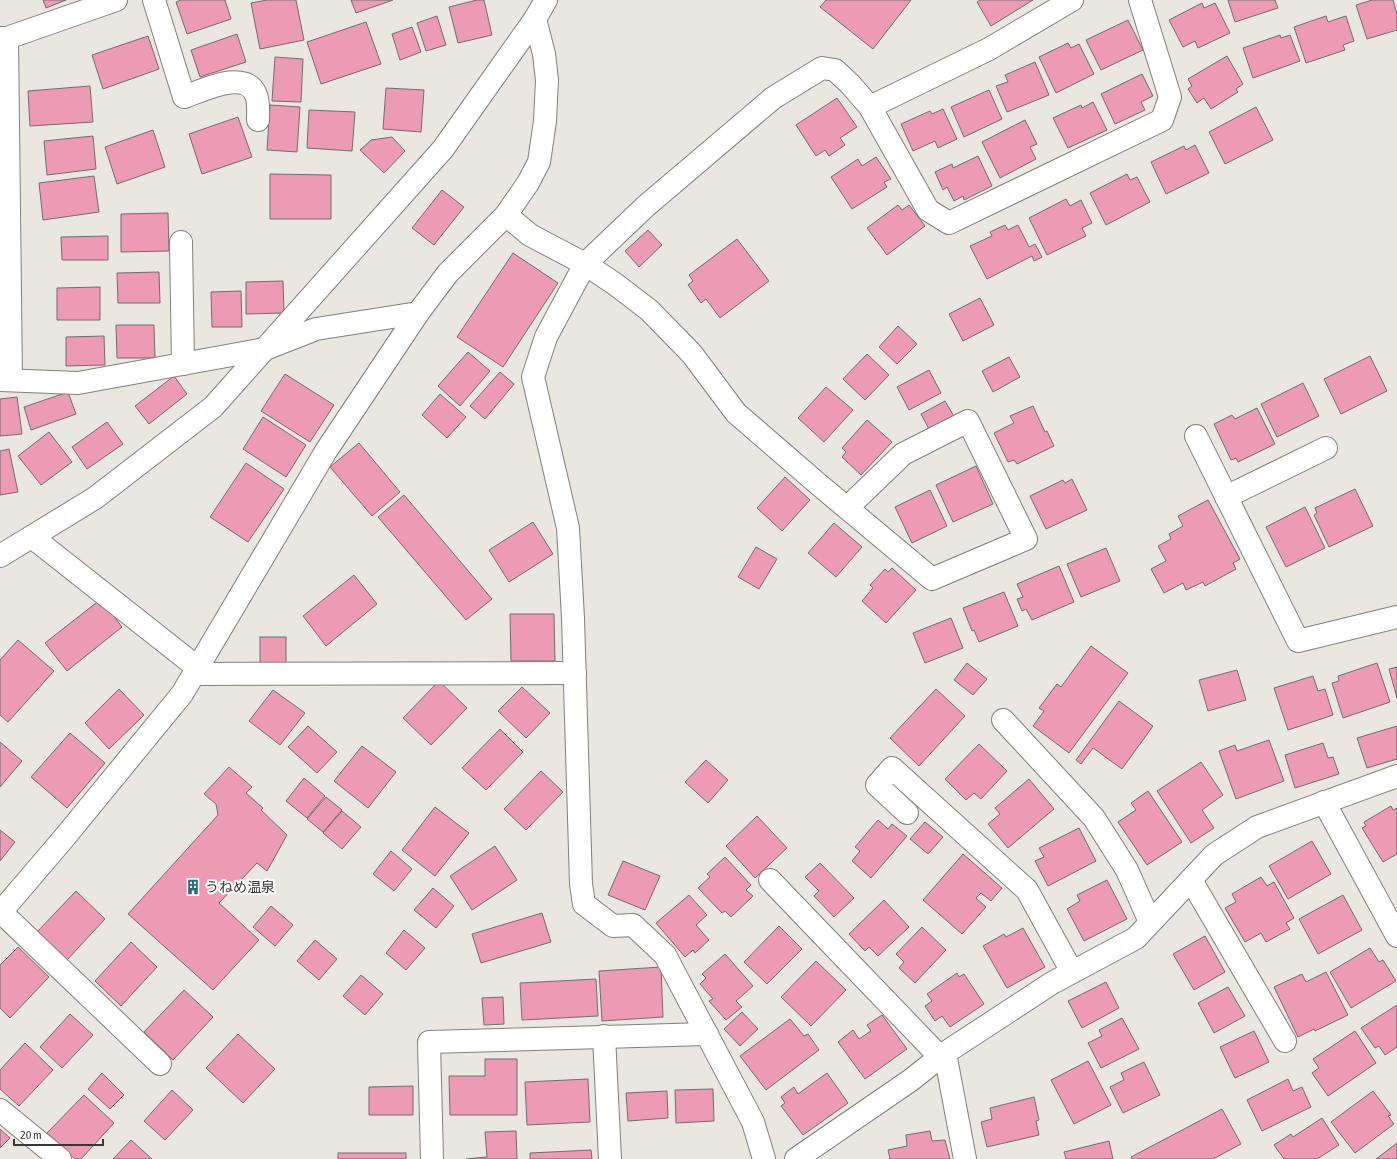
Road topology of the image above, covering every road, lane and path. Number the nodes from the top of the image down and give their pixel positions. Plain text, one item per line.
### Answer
1 (116, 0) edge
2 (154, 0) edge
3 (546, 0) edge
4 (1072, 0) edge
5 (1140, 0) edge
6 (535, 19) junction
7 (3, 38) edge
8 (870, 107) junction
9 (258, 120) dead end
10 (506, 215) junction
11 (181, 242) dead end
12 (585, 264) junction
13 (5, 274) edge
14 (418, 313) junction
15 (265, 349) junction
16 (183, 364) junction
17 (5, 380) edge
18 (1196, 436) dead end
19 (1326, 448) dead end
20 (1226, 497) junction
21 (847, 508) junction
22 (32, 537) junction
23 (0, 556) edge
24 (1397, 617) edge
25 (196, 671) junction
26 (575, 673) junction
27 (1004, 720) dead end
28 (1397, 776) edge
29 (1324, 802) junction
30 (907, 813) dead end
31 (770, 880) dead end
32 (1191, 880) junction
33 (0, 913) edge
34 (1150, 922) junction
35 (1397, 936) edge
36 (1072, 972) junction
37 (707, 1034) junction
38 (604, 1036) junction
39 (1285, 1041) dead end
40 (943, 1055) junction
41 (160, 1064) dead end
42 (0, 1110) edge
43 (60, 1159) edge
44 (432, 1159) edge
45 (610, 1159) edge
46 (764, 1159) edge
47 (796, 1159) edge
48 (965, 1159) edge

1 - 7 street
2 - 9 street
3 - 6 street
4 - 8 street
5 - 8 street
6 - 10 street
6 - 15 street
7 - 13 street
8 - 12 street
10 - 12 street
10 - 14 street
11 - 16 street
12 - 21 street
12 - 26 street
13 - 17 street
14 - 15 street
14 - 25 street
15 - 16 street
15 - 22 street
16 - 17 street
18 - 20 street
19 - 20 street
20 - 24 street
21 - 21 street
22 - 23 street
22 - 25 street
25 - 26 street
25 - 33 street
26 - 37 street
27 - 34 street
28 - 29 street
29 - 32 street
29 - 35 street
30 - 36 street
31 - 40 street
32 - 34 street
32 - 39 street
33 - 41 street
34 - 36 street
36 - 40 street
37 - 38 street
37 - 46 street
38 - 44 street
38 - 45 street
40 - 47 street
40 - 48 street
42 - 43 street

